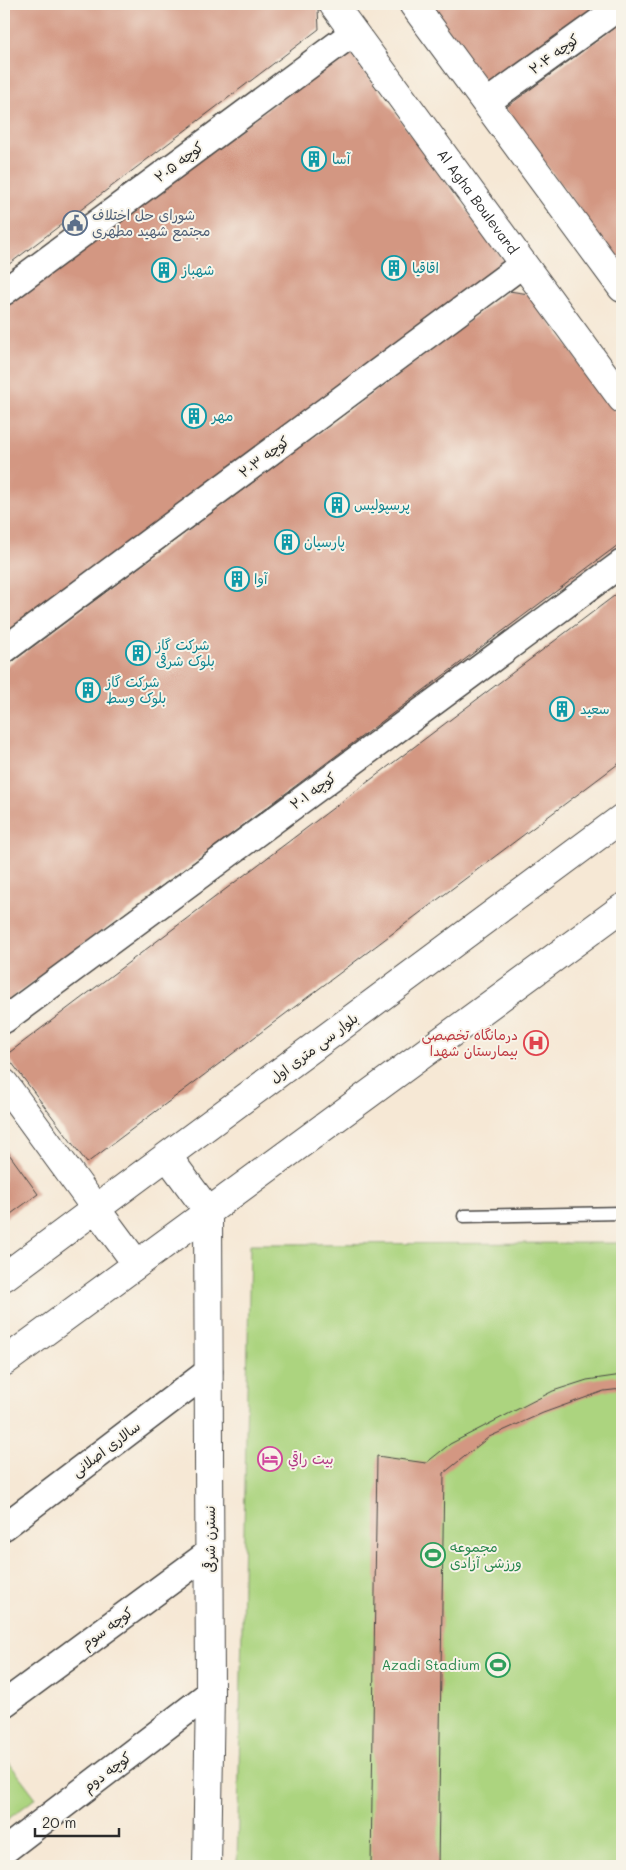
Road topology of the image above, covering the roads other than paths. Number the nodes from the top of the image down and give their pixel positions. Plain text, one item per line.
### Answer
1 (333, 4) edge
2 (413, 4) edge
3 (622, 5) edge
4 (354, 32) junction
5 (486, 103) junction
6 (524, 264) junction
7 (622, 288) edge
8 (4, 292) edge
9 (622, 399) edge
10 (622, 563) edge
11 (4, 650) edge
12 (622, 818) edge
13 (622, 908) edge
14 (4, 1020) edge
15 (4, 1083) edge
16 (168, 1157) junction
17 (96, 1209) junction
18 (208, 1211) junction
19 (622, 1213) edge
20 (464, 1216) dead end
21 (136, 1263) junction
22 (4, 1277) edge
23 (4, 1362) edge
24 (209, 1371) junction
25 (4, 1527) edge
26 (210, 1552) junction
27 (210, 1693) junction
28 (4, 1704) edge
29 (4, 1851) edge
30 (207, 1866) edge

1 - 4 main road, Al Agha Boulevard
2 - 5 main road
3 - 5 street, کوچه ۲۰۴
4 - 6 main road, Al Agha Boulevard
4 - 8 street, کوچه ۲۰۵
5 - 7 main road
6 - 9 main road, Al Agha Boulevard
6 - 11 street, کوچه ۲۰۳
10 - 14 street, کوچه ۲۰۱
12 - 16 main road, بلوار سی متری اول
13 - 18 main road
15 - 17 main road
16 - 17 main road, بلوار سی متری اول
16 - 18 main road
17 - 21 main road
17 - 22 main road, بلوار سی متری اول
18 - 21 main road
18 - 24 main road, نسترن شرقی
19 - 20 lane
21 - 23 main road
24 - 25 street, سالاری اصلانی
24 - 26 main road, نسترن شرقی
26 - 27 main road, نسترن شرقی
26 - 28 street, کوچه سوم
27 - 29 street, کوچه دوم
27 - 30 main road, نسترن شرقی

